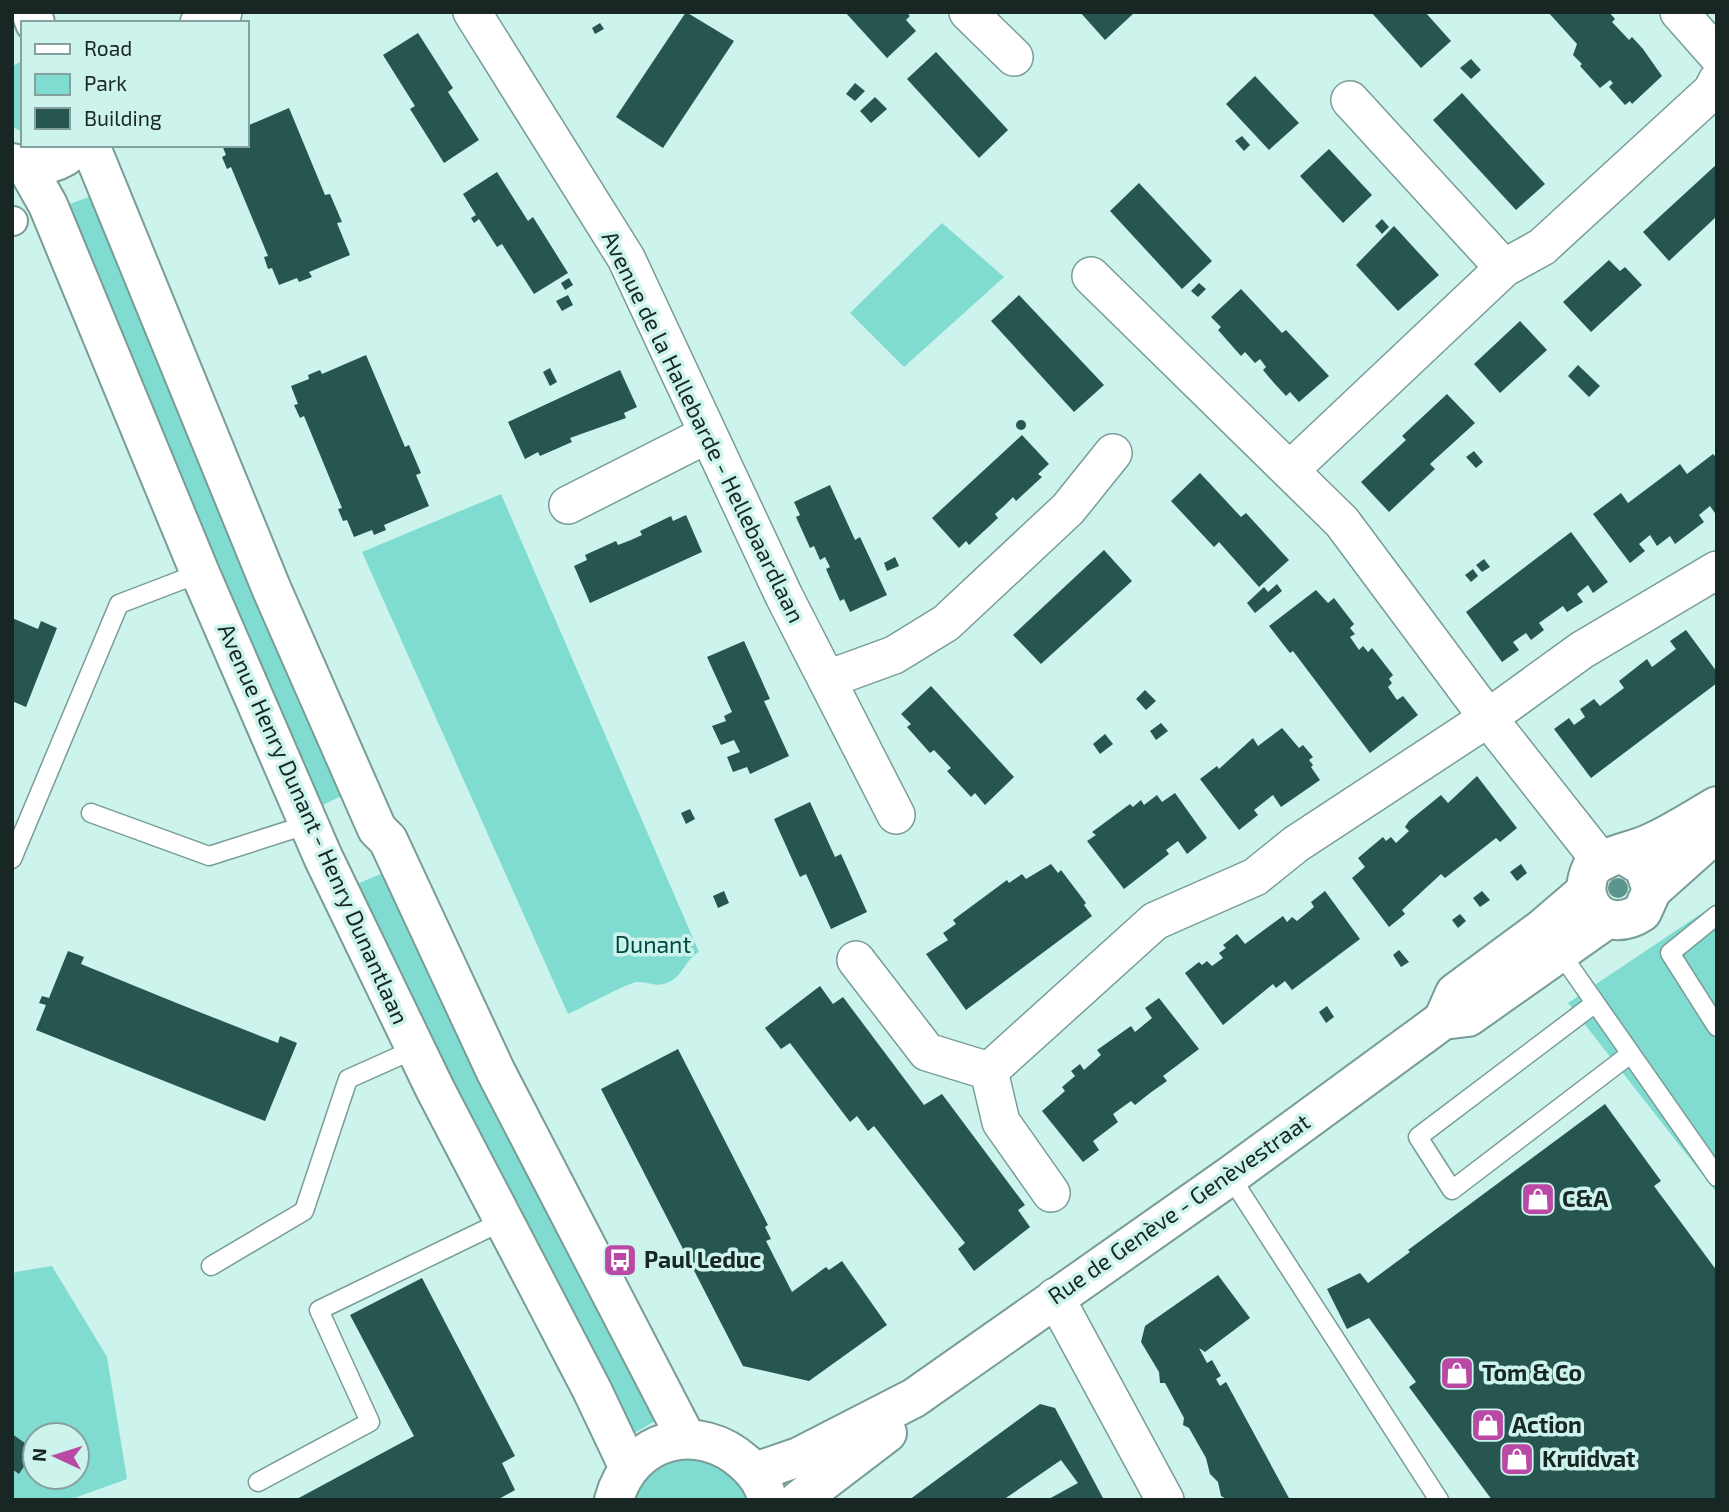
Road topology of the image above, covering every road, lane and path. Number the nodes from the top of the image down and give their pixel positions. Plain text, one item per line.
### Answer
1 (223, 12) edge
2 (472, 12) edge
3 (968, 12) edge
4 (1679, 12) edge
5 (204, 21) edge
6 (1717, 55) edge
7 (1014, 57) dead end
8 (1717, 81) edge
9 (1350, 100) dead end
10 (77, 147) edge
11 (91, 147) edge
12 (19, 164) edge
13 (1504, 268) junction
14 (1091, 276) dead end
15 (708, 434) junction
16 (1113, 453) dead end
17 (1291, 469) junction
18 (568, 505) dead end
19 (1717, 570) edge
20 (200, 573) junction
21 (828, 680) junction
22 (1488, 718) junction
23 (1717, 806) edge
24 (90, 813) dead end
25 (896, 815) dead end
26 (309, 824) junction
27 (1713, 840) edge
28 (12, 859) edge
29 (1604, 882) junction
30 (1652, 890) junction
31 (1717, 915) edge
32 (1552, 940) junction
33 (856, 960) dead end
34 (1594, 1004) junction
35 (1717, 1027) edge
36 (415, 1049) junction
37 (1629, 1055) junction
38 (989, 1071) junction
39 (1230, 1176) junction
40 (1717, 1177) edge
41 (1051, 1193) dead end
42 (503, 1221) junction
43 (211, 1266) dead end
44 (1055, 1297) junction
45 (914, 1398) junction
46 (686, 1438) junction
47 (258, 1482) dead end
48 (622, 1484) edge
49 (761, 1486) edge
50 (799, 1500) edge
51 (1166, 1500) edge
52 (1439, 1500) edge

1 - 5 street
2 - 15 street, Avenue de la Hallebarde - Hellebaardlaan
3 - 7 street
4 - 6 street
8 - 13 street
9 - 13 street
10 - 12 street, Avenue Henry Dunant - Henry Dunantlaan
11 - 46 street
12 - 20 street, Avenue Henry Dunant - Henry Dunantlaan
13 - 17 street
14 - 17 street
15 - 18 street
15 - 21 street, Avenue de la Hallebarde - Hellebaardlaan
16 - 21 street
17 - 22 street
19 - 22 street
20 - 26 street, Avenue Henry Dunant - Henry Dunantlaan
20 - 28 lane
21 - 25 street, Avenue de la Hallebarde - Hellebaardlaan
22 - 29 street
22 - 38 street
23 - 29 street, Rue de Genève - Genèvestraat
24 - 26 lane
26 - 36 street, Avenue Henry Dunant - Henry Dunantlaan
27 - 30 street, Rue de Genève - Genèvestraat
29 - 30 street
29 - 30 street, Rue de Genève - Genèvestraat
29 - 32 street, Rue de Genève - Genèvestraat
31 - 35 lane
32 - 34 lane
32 - 39 street, Rue de Genève - Genèvestraat
33 - 38 street
34 - 37 lane
34 - 37 lane
36 - 42 street, Avenue Henry Dunant - Henry Dunantlaan
36 - 43 lane
37 - 40 lane
38 - 41 street
39 - 44 street, Rue de Genève - Genèvestraat
39 - 52 lane
42 - 47 lane
42 - 48 street, Avenue Henry Dunant - Henry Dunantlaan
44 - 45 street, Rue de Genève - Genèvestraat
44 - 51 street
45 - 49 street, Rue de Genève - Genèvestraat
45 - 50 street, Rue de Genève - Genèvestraat
46 - 48 street, Rue de Genève - Genèvestraat
46 - 49 street, Rue de Genève - Genèvestraat

